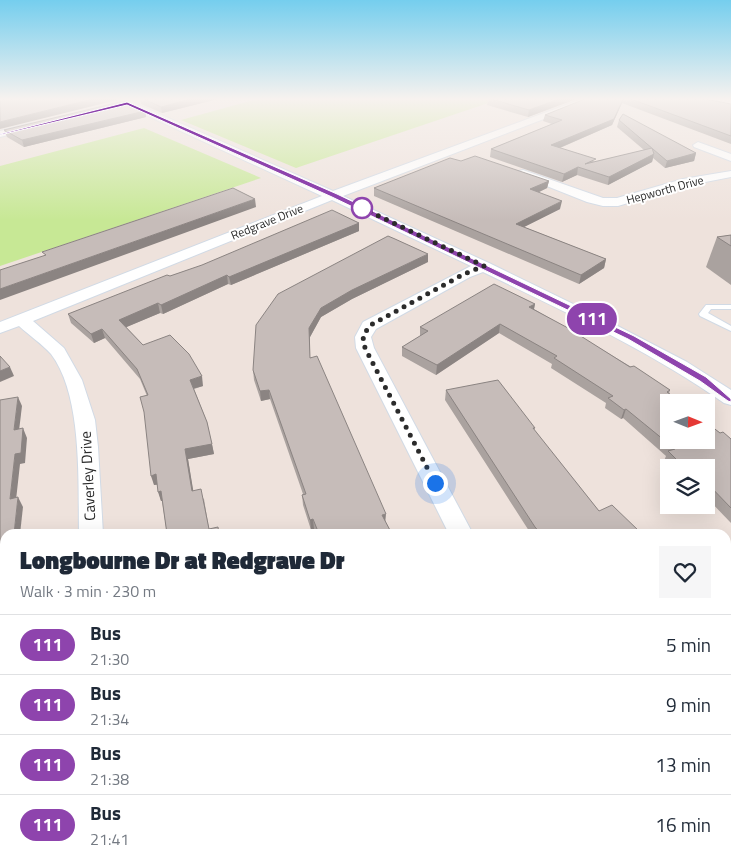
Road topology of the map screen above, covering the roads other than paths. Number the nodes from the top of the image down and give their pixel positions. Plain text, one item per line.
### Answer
1 (205, 139) edge
2 (488, 139) edge
3 (698, 145) dead end
4 (458, 151) junction
5 (472, 156) edge
6 (731, 158) edge
7 (515, 171) edge
8 (731, 174) edge
9 (335, 195) junction
10 (484, 266) junction
11 (731, 307) edge
12 (22, 320) junction
13 (0, 328) edge
14 (731, 329) edge
15 (730, 397) edge
16 (91, 529) edge
17 (458, 529) edge

1 - 9 street
2 - 4 street, Redgrave Drive
3 - 6 street
4 - 5 street
4 - 9 street, Redgrave Drive
7 - 8 street, Hepworth Drive
9 - 10 street
9 - 12 street, Redgrave Drive
10 - 15 street
10 - 17 street
11 - 14 lane
12 - 13 street, Redgrave Drive
12 - 16 street, Caverley Drive

